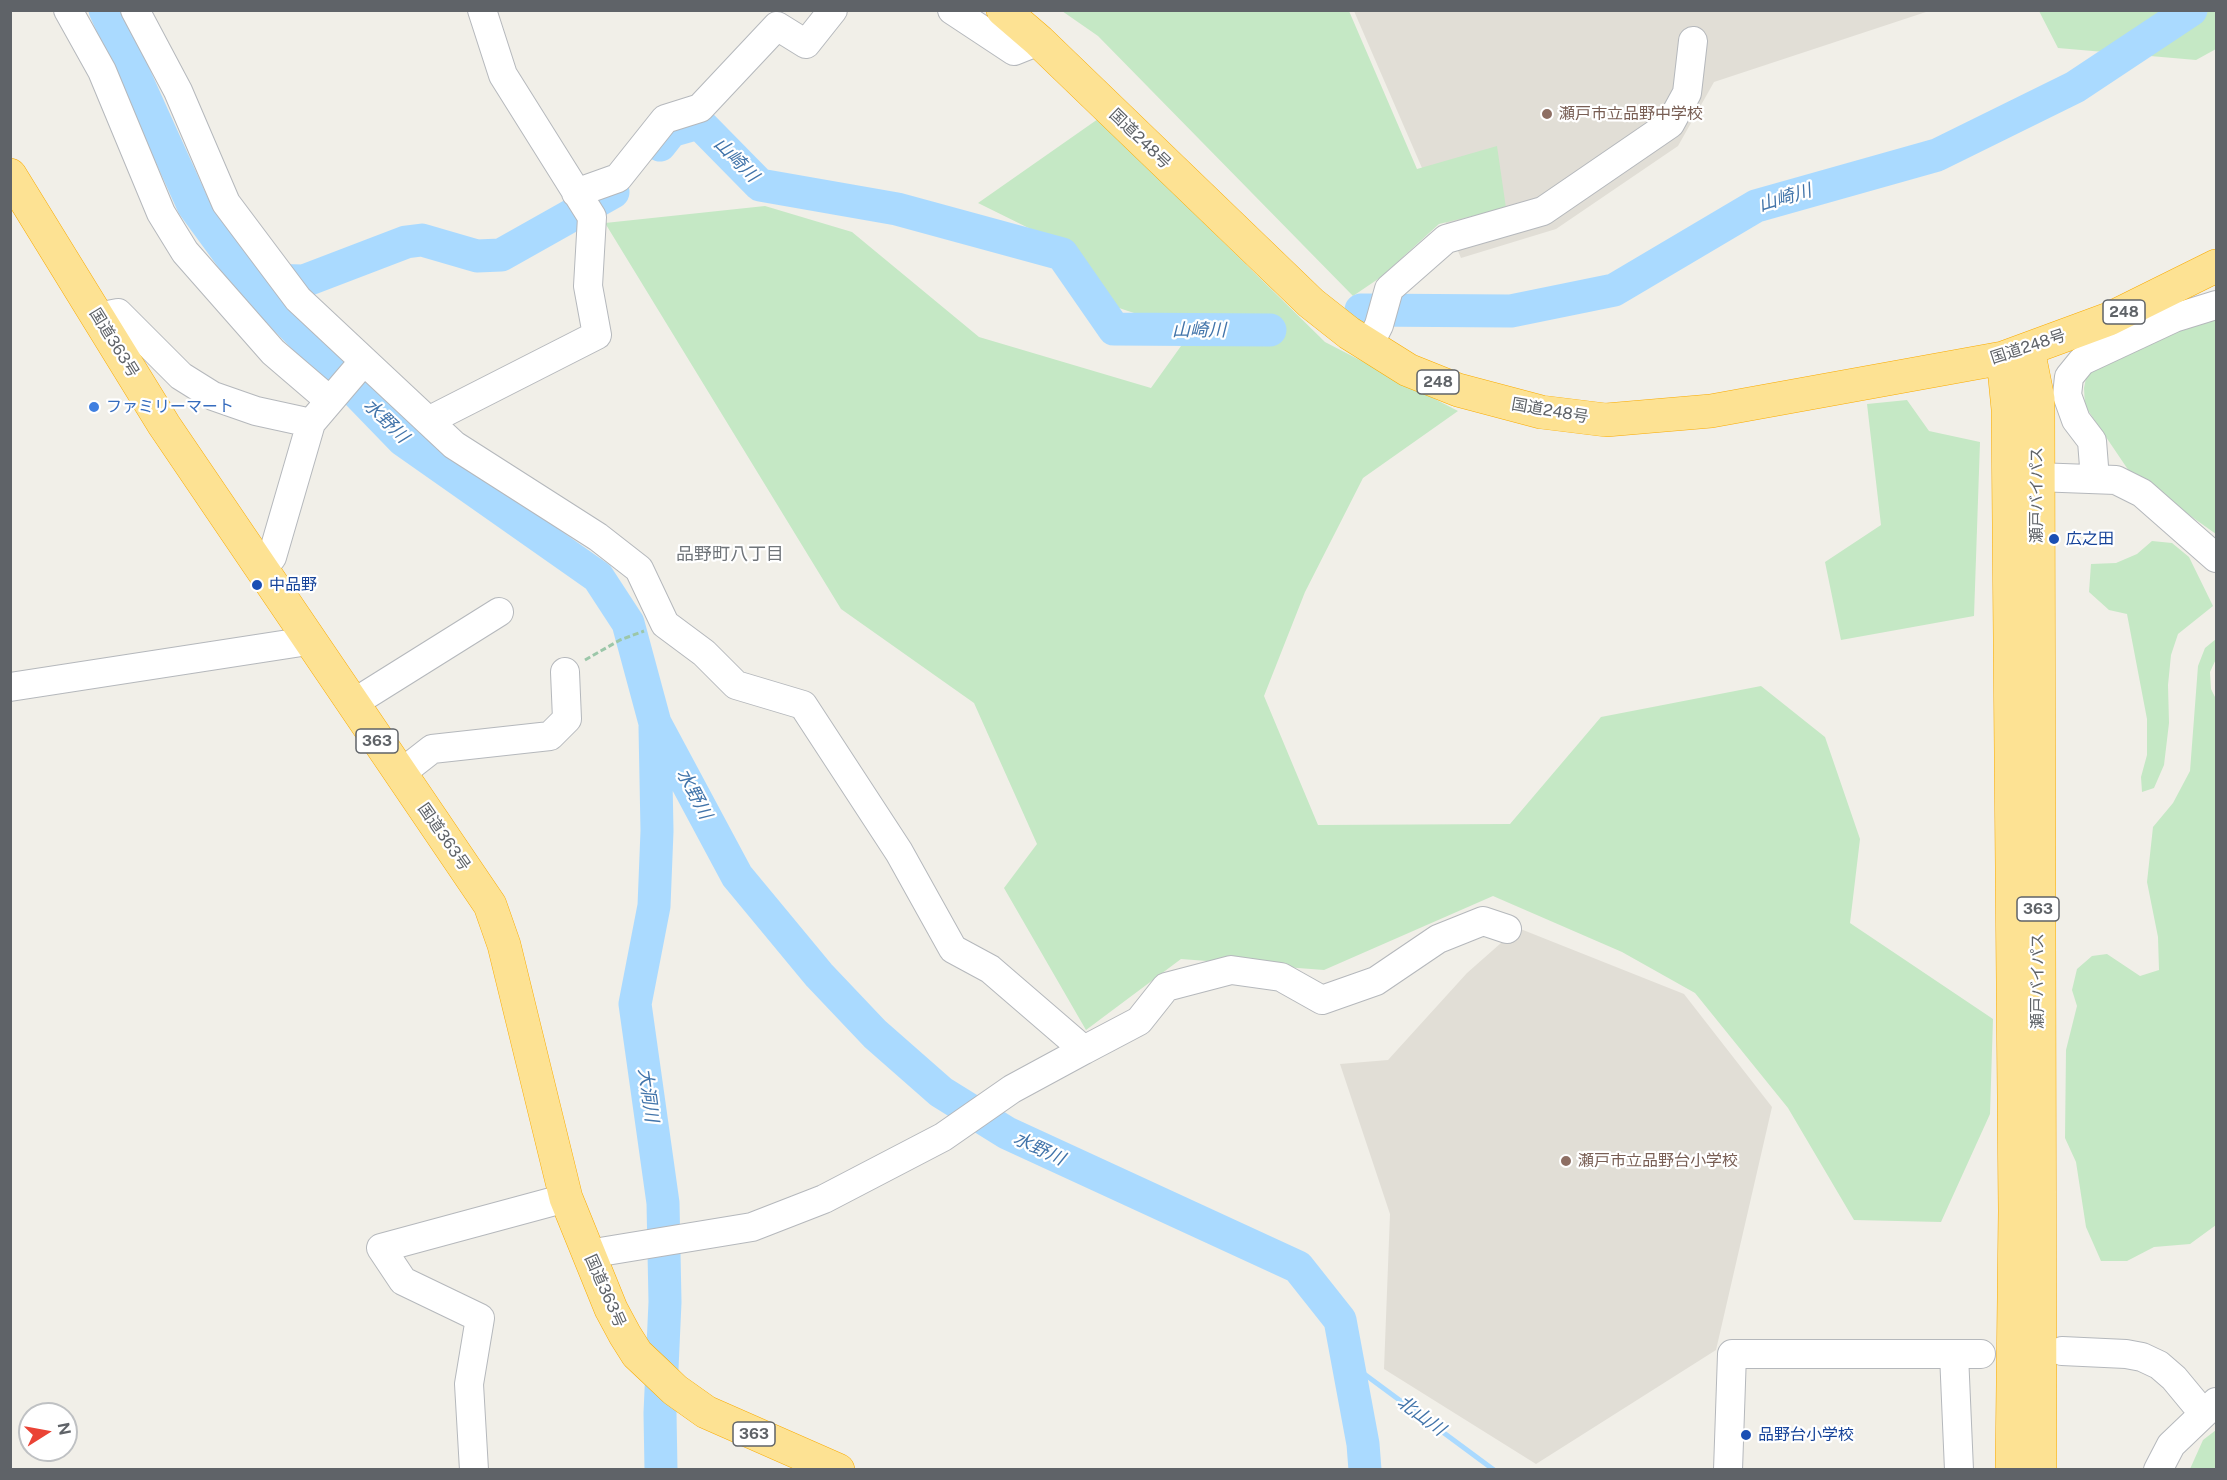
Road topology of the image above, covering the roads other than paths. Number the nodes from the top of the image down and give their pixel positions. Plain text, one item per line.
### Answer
1 (68, 10) edge
2 (135, 10) edge
3 (482, 10) edge
4 (833, 10) edge
5 (952, 10) edge
6 (1003, 10) edge
7 (1038, 41) junction
8 (1693, 41) dead end
9 (10, 175) edge
10 (576, 193) junction
11 (2217, 266) edge
12 (2217, 305) edge
13 (97, 316) junction
14 (1374, 335) junction
15 (2015, 353) junction
16 (363, 362) junction
17 (329, 400) junction
18 (430, 420) junction
19 (310, 423) junction
20 (2036, 477) junction
21 (2095, 479) junction
22 (2217, 558) edge
23 (263, 569) junction
24 (499, 612) dead end
25 (308, 640) junction
26 (565, 672) road end
27 (10, 687) edge
28 (352, 704) junction
29 (400, 774) junction
30 (1507, 929) dead end
31 (1084, 1050) junction
32 (566, 1198) junction
33 (588, 1254) junction
34 (2062, 1351) dead end
35 (2210, 1407) edge
36 (474, 1470) edge
37 (838, 1470) edge
38 (1728, 1470) edge
39 (1959, 1470) edge
40 (2012, 1470) edge
41 (2040, 1470) edge
42 (2158, 1470) edge

1 - 17 street
2 - 16 street
3 - 10 street
4 - 10 street
5 - 7 street
6 - 7 highway, 国道248号 / 248
7 - 14 highway, 国道248号 / 248
8 - 14 street
9 - 13 highway, 国道363号 / 363
10 - 18 street
11 - 15 highway, 国道248号 / 248
12 - 21 street
13 - 19 street
13 - 23 highway, 国道363号 / 363
14 - 15 highway, 国道248号 / 248
15 - 20 highway, 瀬戸バイパス / 363
15 - 40 highway, 瀬戸バイパス / 363
16 - 17 street
16 - 18 street
17 - 19 street
18 - 31 street
19 - 23 street
20 - 21 street
20 - 41 highway, 瀬戸バイパス / 363
21 - 22 street
23 - 25 highway, 国道363号 / 363
24 - 28 street
25 - 27 street
25 - 28 highway, 国道363号 / 363
26 - 29 street
28 - 29 highway, 国道363号 / 363
29 - 32 highway, 国道363号 / 363
30 - 31 street
31 - 33 street
32 - 33 highway, 国道363号 / 363
32 - 36 street
33 - 37 highway, 国道363号 / 363
34 - 35 street
35 - 42 street
38 - 39 street

